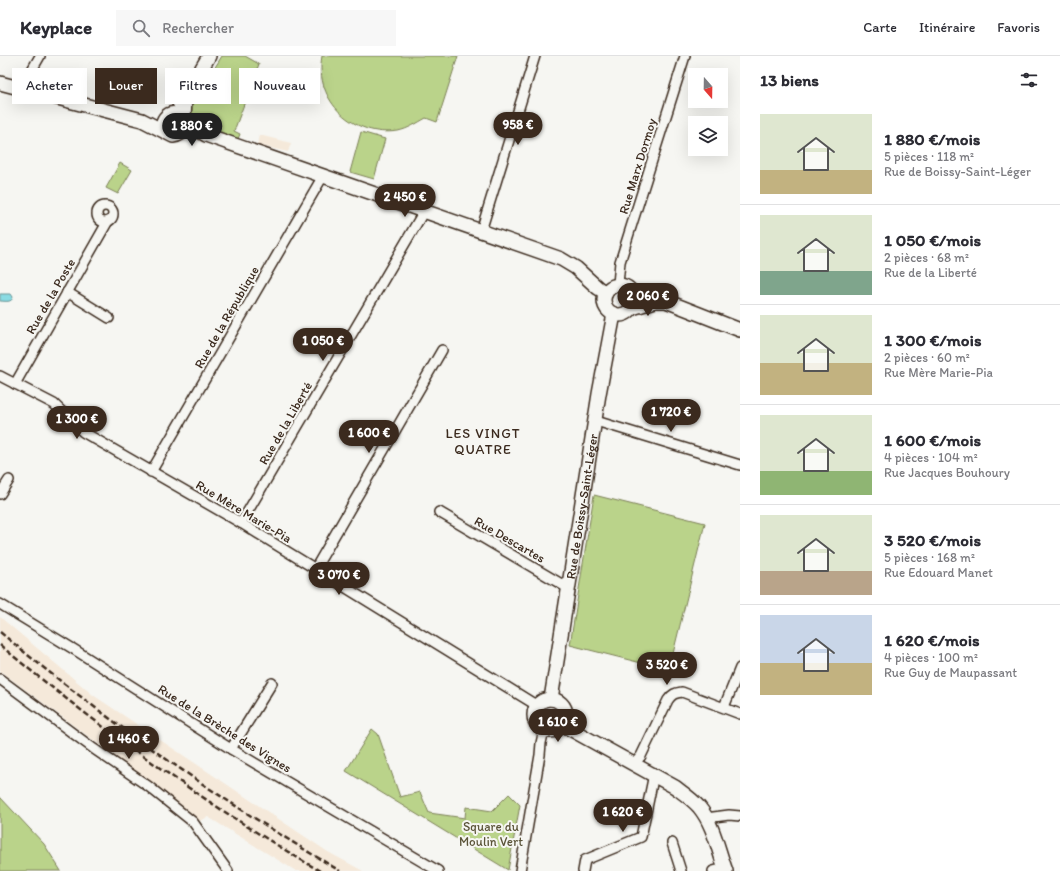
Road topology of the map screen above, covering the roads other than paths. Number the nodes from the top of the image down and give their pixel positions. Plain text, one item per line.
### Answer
1 (40, 56) edge
2 (209, 56) edge
3 (535, 56) edge
4 (685, 56) edge
5 (33, 68) edge
6 (202, 68) edge
7 (0, 83) edge
8 (12, 86) edge
9 (80, 104) edge
10 (179, 104) edge
11 (185, 104) edge
12 (166, 121) junction
13 (184, 121) junction
14 (179, 134) junction
15 (206, 135) junction
16 (323, 176) junction
17 (424, 211) junction
18 (108, 221) dead end
19 (481, 231) junction
20 (618, 284) junction
21 (67, 292) junction
22 (606, 292) junction
23 (634, 294) junction
24 (655, 301) junction
25 (632, 308) junction
26 (614, 314) junction
27 (110, 318) dead end
28 (740, 330) edge
29 (442, 350) dead end
30 (0, 376) edge
31 (14, 384) junction
32 (596, 421) junction
33 (740, 465) edge
34 (151, 472) junction
35 (9, 480) dead end
36 (0, 494) edge
37 (439, 512) dead end
38 (241, 523) junction
39 (315, 569) junction
40 (568, 588) junction
41 (0, 604) edge
42 (740, 668) edge
43 (0, 679) edge
44 (272, 683) dead end
45 (551, 699) junction
46 (536, 705) junction
47 (724, 707) junction
48 (740, 714) edge
49 (563, 725) junction
50 (544, 730) junction
51 (232, 749) junction
52 (634, 764) junction
53 (654, 774) junction
54 (740, 816) edge
55 (706, 818) junction
56 (672, 843) dead end
57 (721, 870) edge
58 (228, 871) edge
59 (438, 871) edge
60 (520, 871) edge
61 (583, 871) edge
62 (681, 871) edge

1 - 5 street
2 - 6 main road
3 - 19 street
4 - 20 street, Rue Marx Dormoy
7 - 8 main road
9 - 12 main road
10 - 12 main road
11 - 13 main road
12 - 13 main road
12 - 14 main road
13 - 14 main road
13 - 15 main road
14 - 15 main road
15 - 16 main road
16 - 17 main road
16 - 34 street, Rue de la République
17 - 19 main road
17 - 38 street, Rue de la Liberté
18 - 21 street, Rue de la Poste
19 - 22 main road
20 - 22 main road
20 - 23 main road
21 - 27 street
21 - 31 street, Rue de la Poste
22 - 26 main road
23 - 24 main road
23 - 25 main road
24 - 25 main road
24 - 28 main road
25 - 26 main road
26 - 32 main road, Rue de Boissy-Saint-Léger
29 - 39 street
30 - 31 street, Rue Mère Marie-Pia
31 - 34 street, Rue Mère Marie-Pia
32 - 33 street
32 - 40 main road, Rue de Boissy-Saint-Léger
34 - 38 street, Rue Mère Marie-Pia
35 - 36 street
37 - 40 street, Rue Descartes
38 - 39 street, Rue Mère Marie-Pia
39 - 46 street, Rue Mère Marie-Pia
40 - 45 main road, Rue de Boissy-Saint-Léger
41 - 51 street, Rue de la Brèche des Vignes
42 - 47 street
43 - 58 street
44 - 51 street
45 - 46 main road
45 - 49 main road
46 - 50 main road
47 - 48 street
47 - 52 street
49 - 50 main road
49 - 52 main road
50 - 60 street
51 - 59 street, Rue de la Brèche des Vignes
52 - 53 main road
53 - 55 main road
53 - 61 street
54 - 55 street
55 - 57 main road
56 - 62 street

